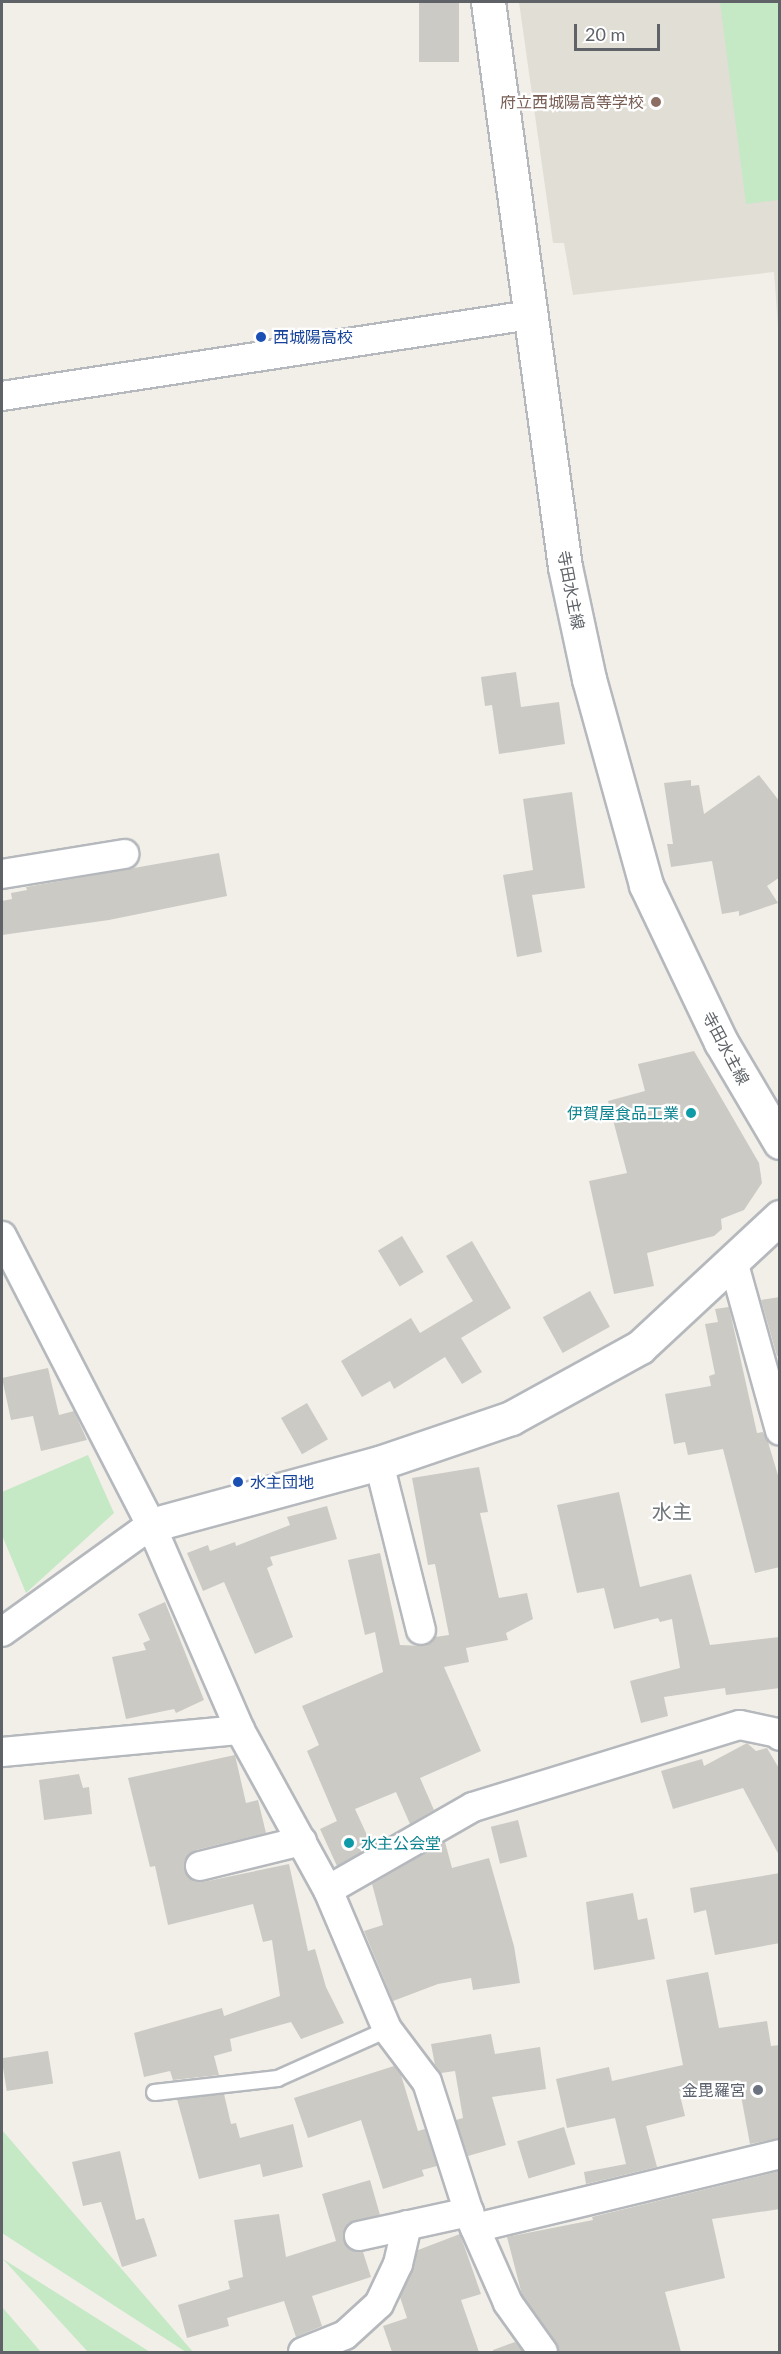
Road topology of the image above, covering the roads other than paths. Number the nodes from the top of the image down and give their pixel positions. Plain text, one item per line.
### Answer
1 (488, 2) edge
2 (530, 315) junction
3 (2, 396) edge
4 (124, 854) dead end
5 (2, 874) edge
6 (780, 1142) edge
7 (780, 1217) edge
8 (2, 1236) edge
9 (733, 1262) junction
10 (780, 1431) edge
11 (379, 1463) junction
12 (152, 1525) junction
13 (421, 1630) dead end
14 (2, 1632) edge
15 (240, 1730) junction
16 (780, 1736) edge
17 (2, 1752) edge
18 (302, 1841) junction
19 (200, 1866) dead end
20 (328, 1890) junction
21 (387, 2029) junction
22 (154, 2092) dead end
23 (780, 2154) edge
24 (472, 2220) junction
25 (407, 2225) junction
26 (359, 2236) dead end
27 (303, 2352) edge
28 (543, 2352) edge

1 - 2 main road, 寺田水主線
2 - 3 street
2 - 6 main road, 寺田水主線
4 - 5 street
7 - 9 main road
8 - 12 street
9 - 10 street
9 - 11 main road
11 - 12 main road
11 - 13 street
12 - 14 street
12 - 15 street
15 - 17 street
15 - 18 street
16 - 20 street
18 - 19 street
18 - 20 street
20 - 21 street
21 - 22 lane
21 - 24 street
23 - 24 street
24 - 25 street
24 - 28 street
25 - 26 street
25 - 27 street

